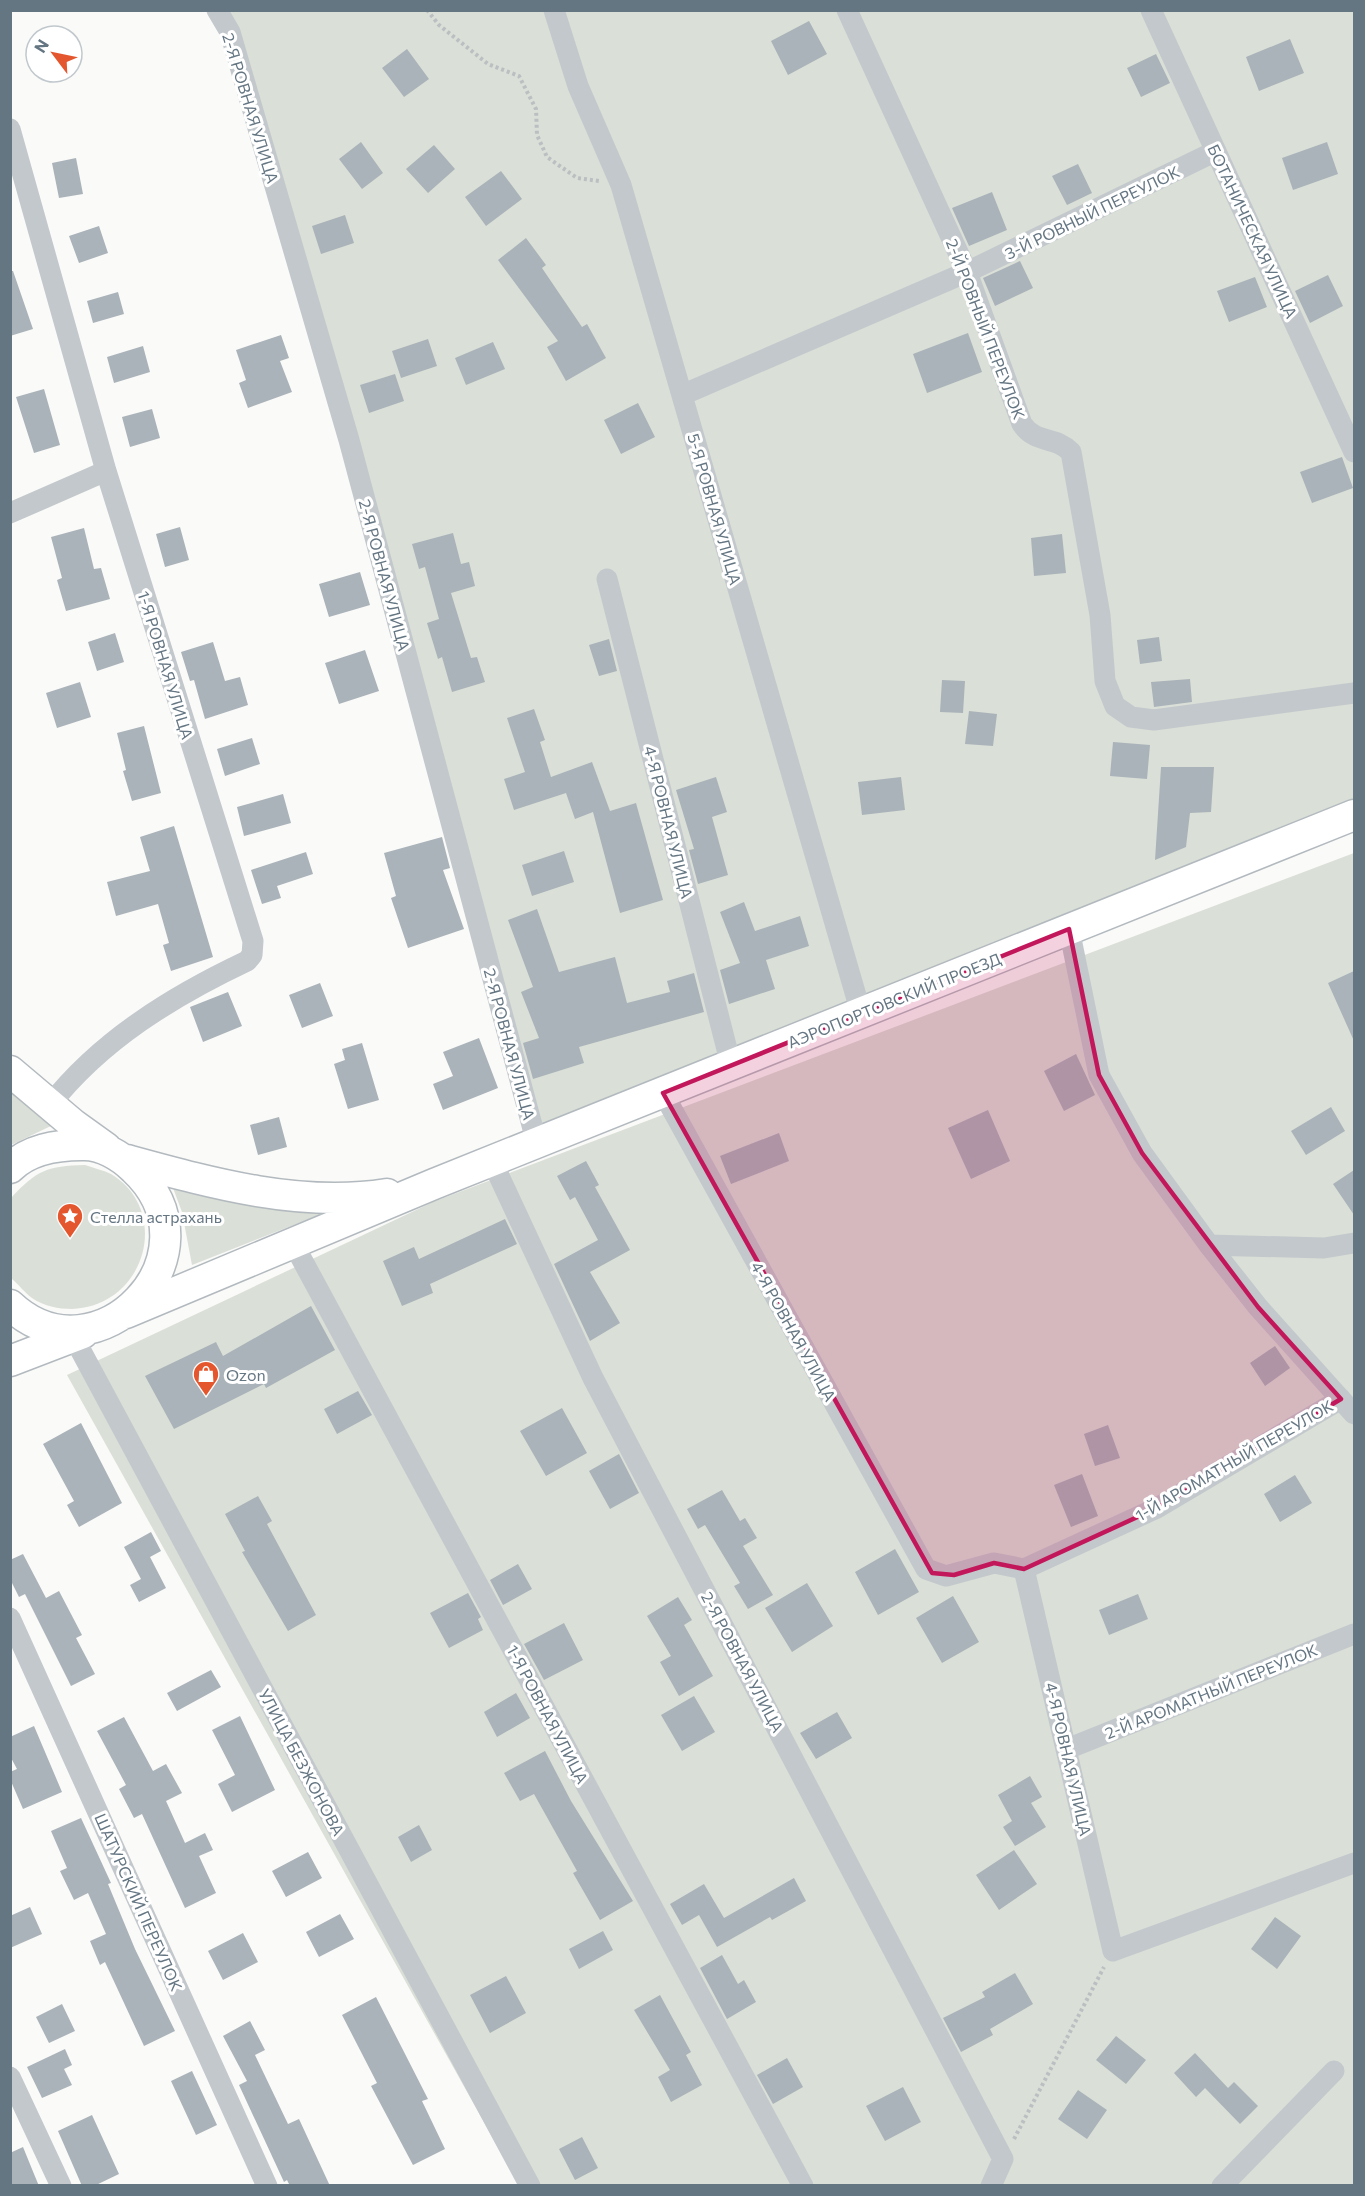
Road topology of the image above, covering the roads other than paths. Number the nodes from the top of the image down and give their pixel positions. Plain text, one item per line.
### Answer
1 (217, 10) edge
2 (554, 10) edge
3 (847, 10) edge
4 (1151, 10) edge
5 (10, 129) edge
6 (1216, 151) junction
7 (967, 272) junction
8 (682, 395) junction
9 (1354, 452) edge
10 (106, 471) junction
11 (10, 513) edge
12 (607, 579) dead end
13 (1354, 693) edge
14 (1354, 815) edge
15 (1069, 930) junction
16 (861, 1013) junction
17 (731, 1065) junction
18 (10, 1071) edge
19 (663, 1093) junction
20 (50, 1105) junction
21 (537, 1144) junction
22 (118, 1156) junction
23 (492, 1161) junction
24 (10, 1168) edge
25 (434, 1184) junction
26 (1354, 1243) edge
27 (293, 1244) junction
28 (1209, 1245) junction
29 (16, 1311) edge
30 (126, 1313) junction
31 (83, 1333) junction
32 (10, 1361) edge
33 (1348, 1407) edge
34 (1024, 1569) junction
35 (10, 1618) edge
36 (1354, 1634) edge
37 (1067, 1749) junction
38 (1354, 1863) edge
39 (1334, 2071) dead end
40 (10, 2077) edge
41 (61, 2186) edge
42 (267, 2186) edge
43 (530, 2186) edge
44 (803, 2186) edge
45 (991, 2186) edge
46 (1222, 2186) edge

1 - 21 street, 2-Я РОВНАЯ УЛИЦА
2 - 8 street, 5-Я РОВНАЯ УЛИЦА
3 - 7 street, 2-Й РОВНЫЙ ПЕРЕУЛОК
4 - 6 street, БОТАНИЧЕСКАЯ УЛИЦА
5 - 10 street, 1-Я РОВНАЯ УЛИЦА
6 - 7 street, 3-Й РОВНЫЙ ПЕРЕУЛОК
6 - 9 street, БОТАНИЧЕСКАЯ УЛИЦА
7 - 8 street, 3-Й РОВНЫЙ ПЕРЕУЛОК
7 - 13 street, 2-Й РОВНЫЙ ПЕРЕУЛОК
8 - 16 street, 5-Я РОВНАЯ УЛИЦА
10 - 11 street
10 - 20 street, 1-Я РОВНАЯ УЛИЦА
12 - 17 street, 4-Я РОВНАЯ УЛИЦА
14 - 15 main road, АЭРОПОРТОВСКИЙ ПРОЕЗД
15 - 16 main road, АЭРОПОРТОВСКИЙ ПРОЕЗД
15 - 28 street
16 - 17 main road, АЭРОПОРТОВСКИЙ ПРОЕЗД
17 - 19 main road, АЭРОПОРТОВСКИЙ ПРОЕЗД
18 - 20 main road
19 - 21 main road, АЭРОПОРТОВСКИЙ ПРОЕЗД
19 - 34 street, 4-Я РОВНАЯ УЛИЦА
20 - 22 main road
21 - 23 main road, АЭРОПОРТОВСКИЙ ПРОЕЗД
22 - 24 main road
22 - 25 main road
22 - 30 main road
23 - 25 main road, АЭРОПОРТОВСКИЙ ПРОЕЗД
23 - 45 street, 2-Я РОВНАЯ УЛИЦА
25 - 27 main road
26 - 28 street
27 - 30 main road
27 - 44 street, 1-Я РОВНАЯ УЛИЦА
28 - 33 street
29 - 31 main road
30 - 31 main road
31 - 32 main road
31 - 43 street, УЛИЦА БЕЗЖОНОВА
33 - 34 street, 1-Й АРОМАТНЫЙ ПЕРЕУЛОК
34 - 37 street, 4-Я РОВНАЯ УЛИЦА
35 - 42 street, ШАТУРСКИЙ ПЕРЕУЛОК
36 - 37 street, 2-Й АРОМАТНЫЙ ПЕРЕУЛОК
37 - 38 street, 4-Я РОВНАЯ УЛИЦА
39 - 46 street
40 - 41 street

